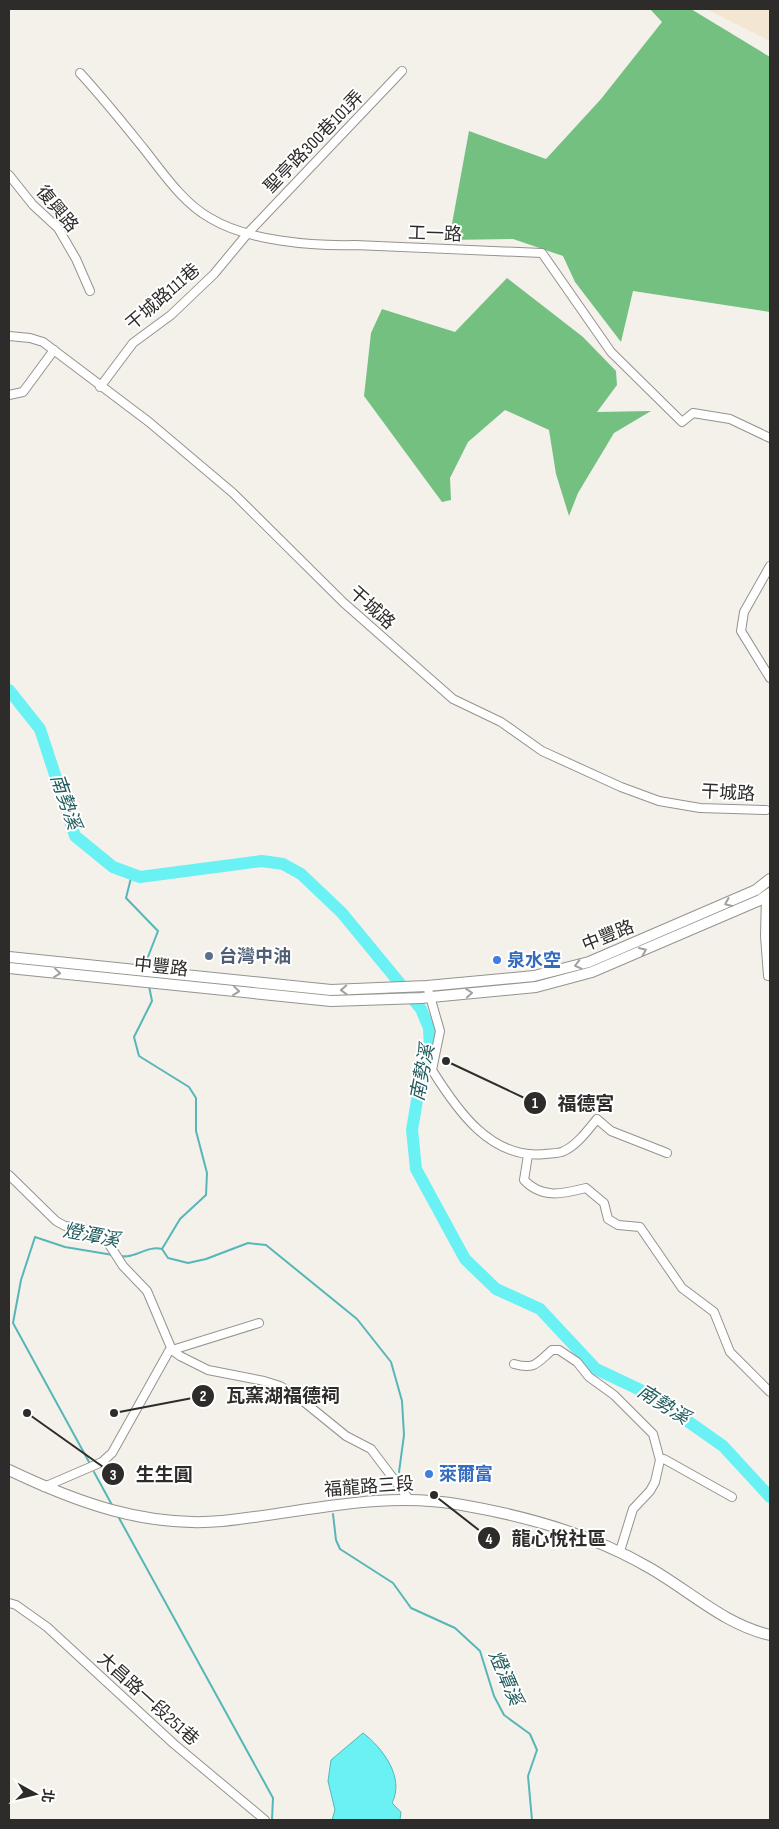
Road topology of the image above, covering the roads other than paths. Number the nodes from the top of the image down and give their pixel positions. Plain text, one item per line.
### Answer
1 (402, 71) dead end
2 (80, 74) dead end
3 (9, 175) edge
4 (248, 233) junction
5 (90, 292) dead end
6 (9, 336) edge
7 (54, 350) junction
8 (100, 387) junction
9 (9, 395) edge
10 (770, 438) edge
11 (770, 566) edge
12 (770, 678) edge
13 (766, 810) dead end
14 (770, 879) edge
15 (768, 894) edge
16 (9, 956) edge
17 (9, 968) edge
18 (770, 976) edge
19 (206, 977) junction
20 (205, 988) junction
21 (426, 994) junction
22 (667, 1154) dead end
23 (528, 1155) junction
24 (9, 1175) edge
25 (259, 1323) dead end
26 (174, 1352) junction
27 (514, 1364) dead end
28 (770, 1392) edge
29 (660, 1460) junction
30 (9, 1470) edge
31 (44, 1487) junction
32 (732, 1497) dead end
33 (408, 1498) junction
34 (620, 1552) junction
35 (9, 1603) edge
36 (770, 1635) edge
37 (265, 1820) edge

1 - 4 street, 聖亭路300巷101弄
2 - 4 street, 工一路
3 - 5 street, 復興路
4 - 8 street, 干城路111巷
4 - 10 street, 工一路
6 - 7 street, 干城路
7 - 8 street, 干城路
7 - 9 street
8 - 13 street, 干城路
11 - 12 street
14 -> 21 main road, 中豐路
15 - 18 street
21 -> 15 main road, 中豐路
16 - 19 main road, 中豐路
17 -> 20 main road, 中豐路
19 - 20 main road
21 -> 19 main road, 中豐路
20 -> 21 main road, 中豐路
21 - 23 street
22 - 23 street
23 - 28 street
24 - 26 street
25 - 26 street
26 - 31 street
26 - 33 street
27 - 29 street
29 - 32 street
29 - 34 street
30 - 31 main road, 福龍路三段
31 - 33 main road, 福龍路三段
33 - 34 main road, 福龍路三段
34 - 36 main road, 福龍路三段
35 - 37 street, 大昌路一段251巷

